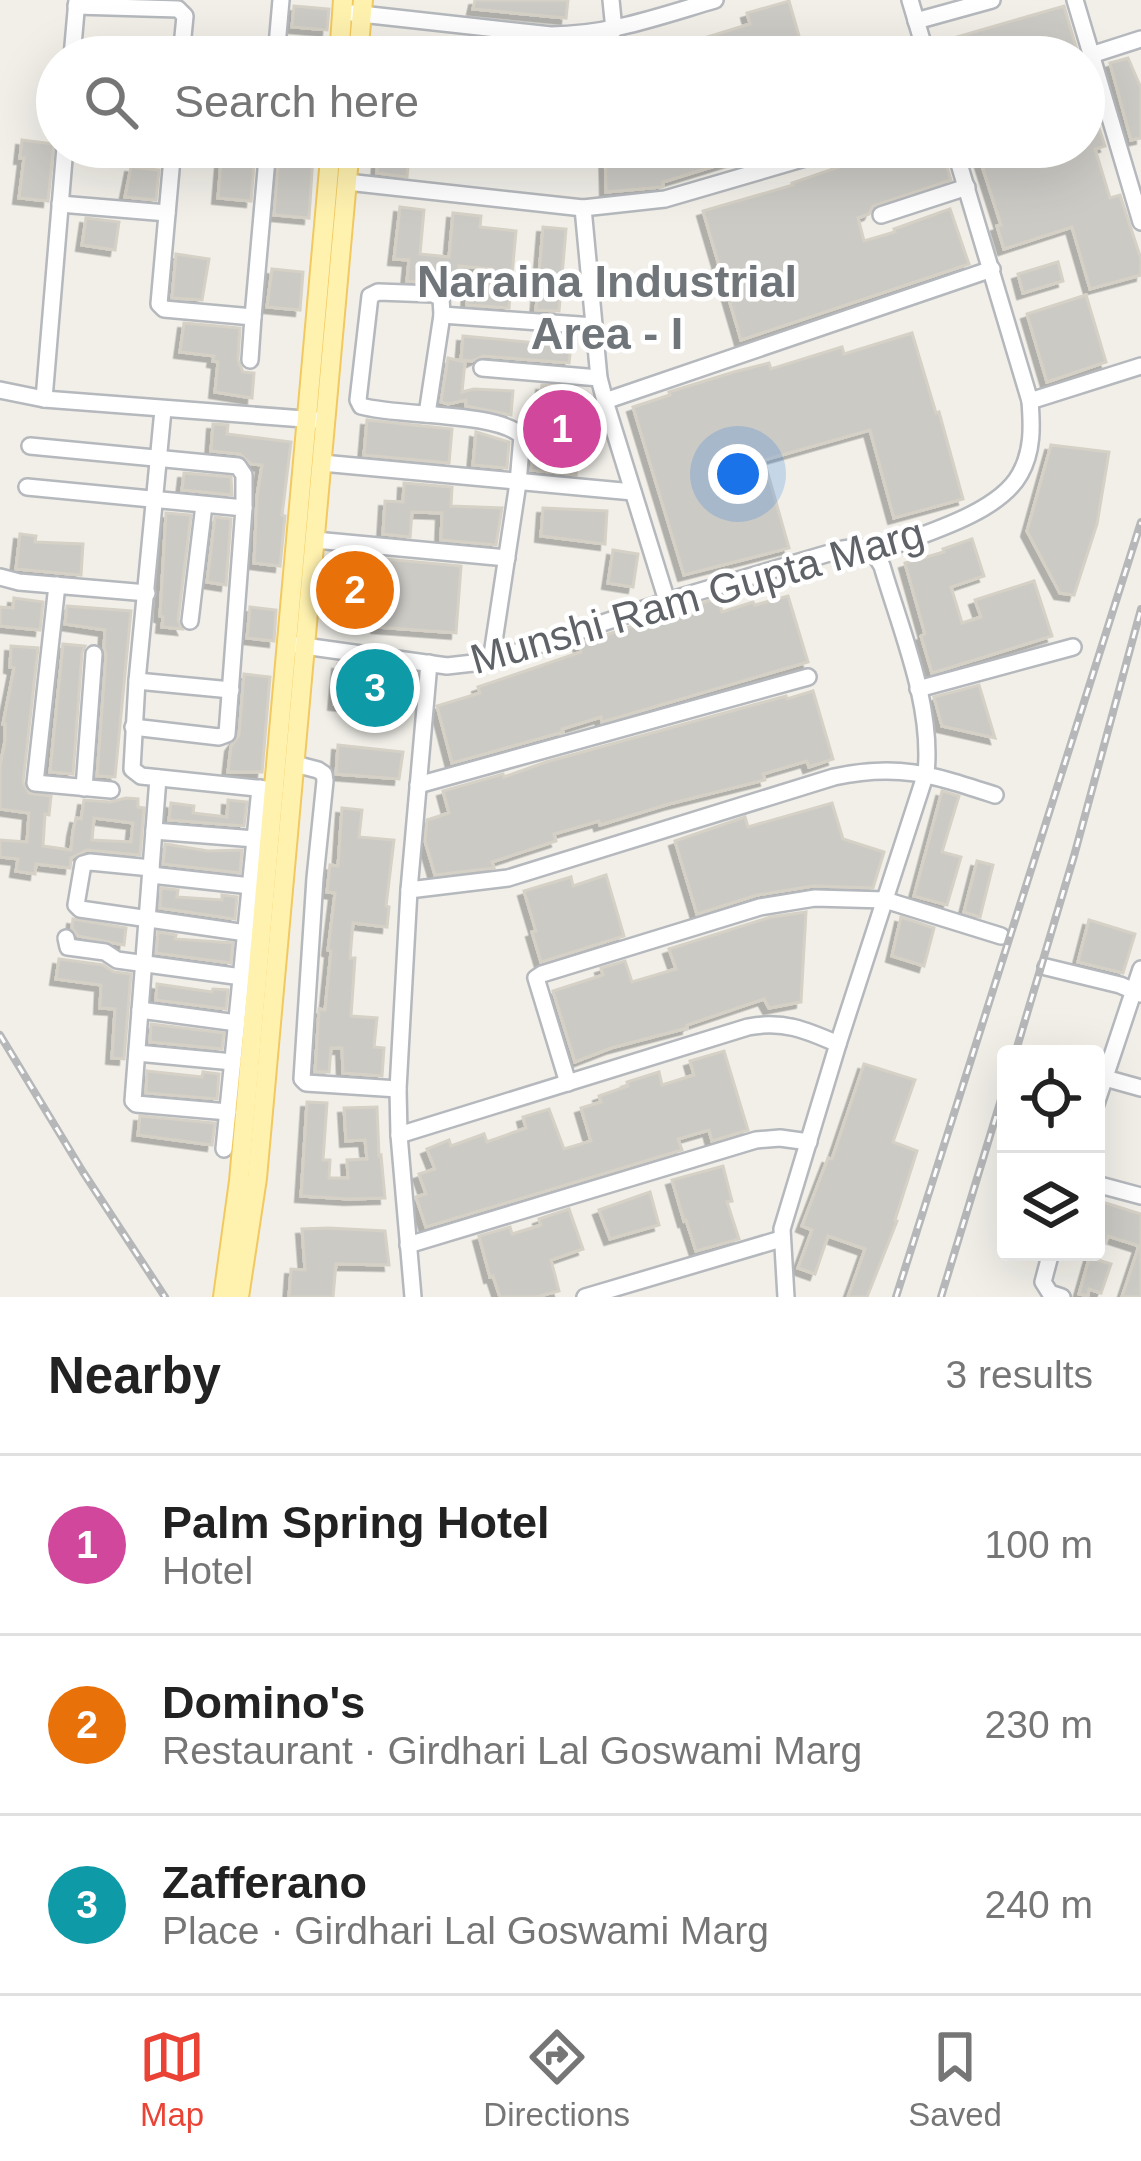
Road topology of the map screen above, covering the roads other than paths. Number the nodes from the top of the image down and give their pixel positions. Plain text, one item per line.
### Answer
1 (281, 0) edge
2 (610, 0) edge
3 (715, 0) edge
4 (910, 0) edge
5 (992, 0) edge
6 (1075, 0) edge
7 (76, 3) edge
8 (353, 7) edge
9 (916, 21) junction
10 (614, 30) junction
11 (74, 36) edge
12 (183, 36) edge
13 (278, 36) edge
14 (345, 36) edge
15 (921, 36) edge
16 (1085, 36) edge
17 (1141, 38) edge
18 (1105, 50) edge
19 (1105, 101) edge
20 (1141, 144) edge
21 (1120, 150) junction
22 (63, 168) edge
23 (171, 168) edge
24 (266, 168) edge
25 (330, 168) edge
26 (348, 168) edge
27 (772, 168) edge
28 (961, 168) edge
29 (346, 182) junction
30 (967, 187) junction
31 (60, 204) junction
32 (583, 208) junction
33 (167, 213) junction
34 (880, 215) dead end
35 (1141, 222) edge
36 (992, 268) junction
37 (442, 316) junction
38 (253, 317) junction
39 (594, 326) junction
40 (250, 359) dead end
41 (1141, 366) edge
42 (482, 368) dead end
43 (599, 378) junction
44 (0, 390) edge
45 (44, 399) junction
46 (605, 401) junction
47 (1030, 401) junction
48 (164, 410) junction
49 (427, 414) junction
50 (317, 420) junction
51 (30, 446) dead end
52 (159, 459) junction
53 (322, 463) junction
54 (518, 484) junction
55 (27, 487) dead end
56 (633, 493) junction
57 (155, 501) junction
58 (204, 505) junction
59 (244, 508) junction
60 (315, 540) junction
61 (874, 553) junction
62 (507, 558) junction
63 (0, 578) edge
64 (57, 585) junction
65 (147, 592) junction
66 (667, 601) junction
67 (190, 621) dead end
68 (297, 645) junction
69 (1073, 647) dead end
70 (94, 655) dead end
71 (491, 662) junction
72 (429, 663) junction
73 (808, 677) dead end
74 (137, 681) junction
75 (918, 689) junction
76 (231, 690) junction
77 (134, 727) junction
78 (295, 764) junction
79 (926, 773) junction
80 (158, 778) junction
81 (418, 785) junction
82 (85, 788) junction
83 (267, 789) junction
84 (111, 790) dead end
85 (994, 795) dead end
86 (154, 831) junction
87 (255, 839) junction
88 (151, 872) junction
89 (251, 886) junction
90 (409, 890) junction
91 (885, 900) junction
92 (147, 919) junction
93 (246, 933) junction
94 (1001, 936) dead end
95 (66, 938) dead end
96 (143, 964) junction
97 (1046, 967) dead end
98 (1141, 969) edge
99 (242, 977) junction
100 (1137, 993) edge
101 (140, 1010) junction
102 (237, 1023) junction
103 (838, 1044) junction
104 (136, 1053) junction
105 (233, 1062) junction
106 (1105, 1078) joint
107 (568, 1083) junction
108 (1141, 1088) edge
109 (398, 1089) junction
110 (228, 1112) junction
111 (399, 1135) junction
112 (809, 1142) junction
113 (224, 1149) dead end
114 (248, 1179) junction
115 (1105, 1186) edge
116 (1141, 1196) edge
117 (781, 1239) junction
118 (408, 1245) junction
119 (1049, 1261) edge
120 (224, 1297) edge
121 (239, 1297) edge
122 (413, 1297) edge
123 (585, 1297) edge
124 (786, 1297) edge
125 (1062, 1297) edge

1 - 13 street
2 - 10 street
3 - 10 street
4 - 9 street
5 - 9 street
6 - 16 street
7 - 11 street
7 - 12 street
8 - 10 street
8 - 14 main road
9 - 15 street
17 - 18 street
19 - 21 street
20 - 21 street
21 - 35 street
22 - 31 street
23 - 33 street
24 - 38 street
25 - 50 main road
26 - 29 main road
27 - 32 street
28 - 30 street, Munshi Ram Gupta Marg
29 - 32 street
29 - 50 main road
30 - 34 street
30 - 36 street, Munshi Ram Gupta Marg
31 - 33 street
31 - 45 street
32 - 39 street
33 - 38 street
36 - 46 street
36 - 47 street, Munshi Ram Gupta Marg
37 - 39 street
37 - 49 street
37 - 49 street
38 - 40 street
39 - 43 street
41 - 47 street
42 - 43 street
43 - 46 street
44 - 45 street
45 - 48 street
46 - 56 street
47 - 61 street, Munshi Ram Gupta Marg
48 - 50 street
48 - 52 street
49 - 54 street
50 - 53 main road
50 - 68 main road
51 - 52 street
52 - 57 street
52 - 59 street
53 - 54 street
53 - 60 main road
54 - 56 street
54 - 62 street
55 - 57 street
56 - 66 street
57 - 58 street
57 - 65 street
58 - 59 street
58 - 67 street
59 - 76 street
60 - 62 street
60 - 68 main road
61 - 66 street, Munshi Ram Gupta Marg
61 - 75 street
62 - 71 street
63 - 64 street
64 - 65 street
64 - 82 street
65 - 74 street
66 - 71 street, Munshi Ram Gupta Marg
68 - 72 street, Munshi Ram Gupta Marg
68 - 78 main road
68 - 83 main road
69 - 75 street
70 - 82 street
71 - 72 street, Munshi Ram Gupta Marg
72 - 81 street
73 - 81 street
74 - 76 street
74 - 77 street
75 - 79 street
76 - 77 street
77 - 80 street
78 - 109 street
78 - 114 main road
79 - 85 street
79 - 90 street
79 - 91 street
80 - 83 street
80 - 86 street
81 - 90 street
82 - 84 street
83 - 87 street
83 - 114 main road
86 - 87 street
86 - 88 street
87 - 89 street
88 - 89 street
88 - 92 street
88 - 92 street
89 - 93 street
90 - 109 street
91 - 94 street
91 - 103 street
91 - 107 street
92 - 93 street
92 - 96 street
93 - 99 street
95 - 96 street
96 - 99 street
96 - 101 street
97 - 100 street
98 - 100 street
99 - 102 street
100 - 106 street
101 - 102 street
101 - 104 street
102 - 105 street
103 - 107 street
103 - 112 street
104 - 105 street
104 - 110 street
105 - 110 street
106 - 108 street
107 - 111 street
109 - 111 street
110 - 113 street
111 - 118 street
112 - 117 street
112 - 118 street
114 - 120 main road
114 - 121 main road
115 - 116 street
117 - 123 street
117 - 124 street
118 - 122 street
119 - 125 street

